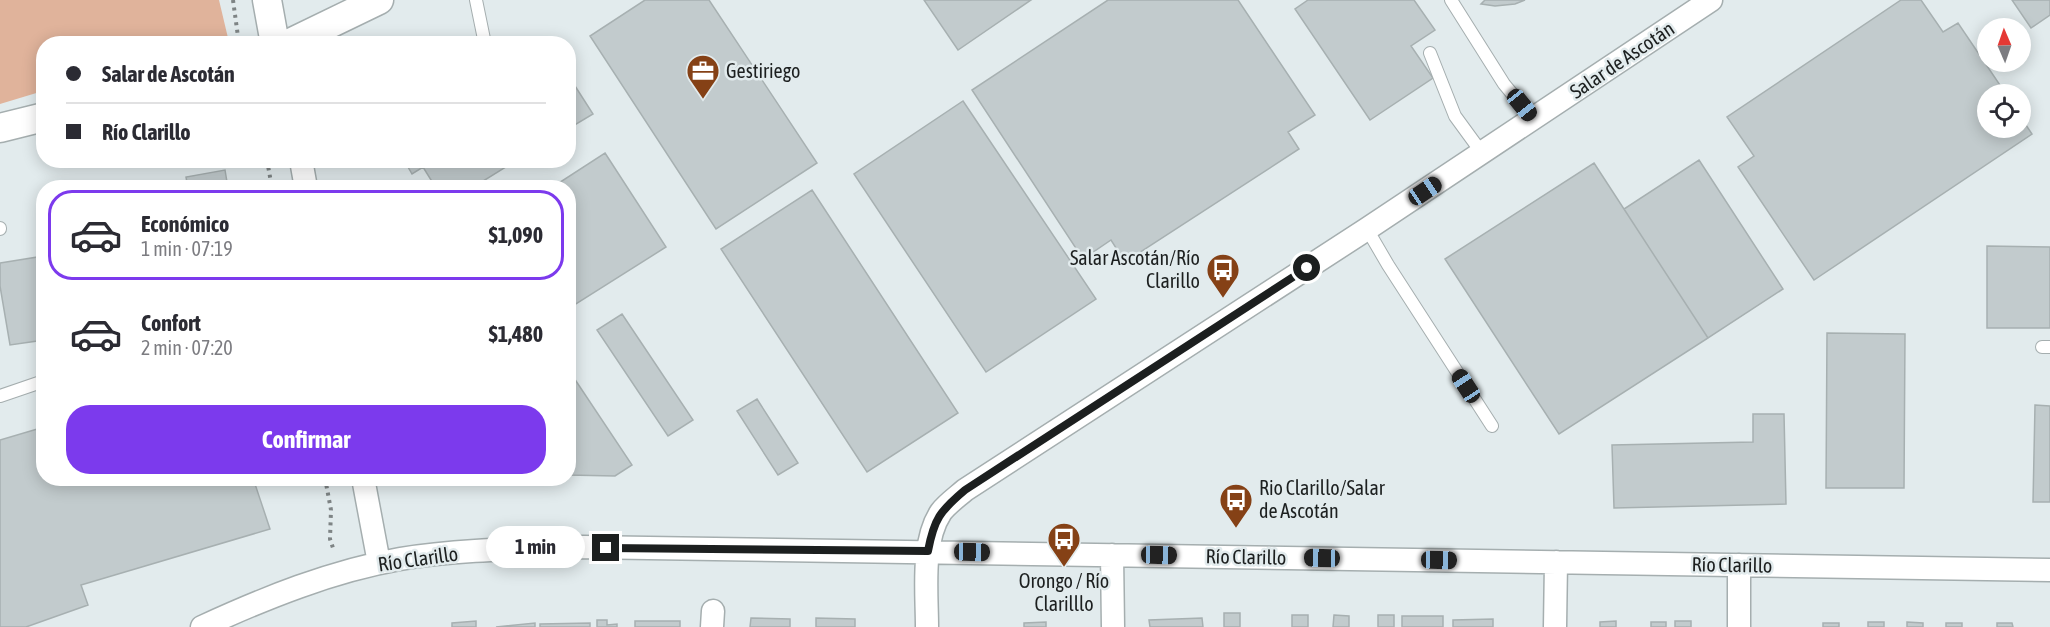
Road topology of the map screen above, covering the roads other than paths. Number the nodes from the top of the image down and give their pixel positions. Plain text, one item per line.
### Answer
1 (267, 0) edge
2 (379, 0) edge
3 (476, 0) edge
4 (1451, 0) edge
5 (1711, 0) edge
6 (274, 36) edge
7 (305, 36) edge
8 (484, 36) edge
9 (1430, 53) dead end
10 (36, 119) edge
11 (1533, 119) junction
12 (0, 128) edge
13 (1482, 153) junction
14 (1367, 229) junction
15 (36, 384) edge
16 (0, 396) edge
17 (1492, 426) dead end
18 (365, 486) edge
19 (928, 551) junction
20 (1112, 555) junction
21 (1556, 562) junction
22 (379, 563) junction
23 (1739, 565) junction
24 (2050, 570) edge
25 (202, 627) edge
26 (927, 627) edge
27 (1113, 627) edge
28 (1555, 627) edge
29 (1739, 627) edge

1 - 6 street
2 - 7 street
3 - 8 lane
4 - 11 lane
5 - 11 street, Salar de Ascotán
9 - 13 lane
10 - 12 street
11 - 13 street, Salar de Ascotán
13 - 14 street, Salar de Ascotán
14 - 17 lane
14 - 19 street, Salar de Ascotán
15 - 16 lane
18 - 22 street
19 - 20 street, Río Clarillo
19 - 22 street, Río Clarillo
19 - 26 street, Salar de Ascotán
20 - 21 street, Río Clarillo
20 - 27 street
21 - 23 street, Río Clarillo
21 - 28 street
22 - 25 street, Río Clarillo
23 - 24 street, Río Clarillo
23 - 29 street

